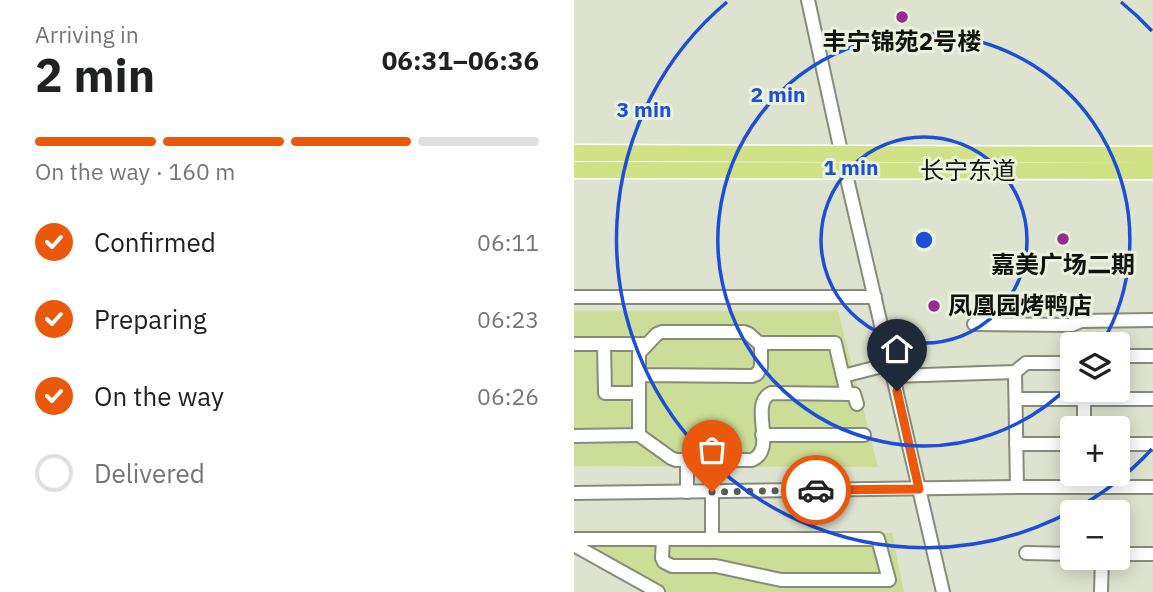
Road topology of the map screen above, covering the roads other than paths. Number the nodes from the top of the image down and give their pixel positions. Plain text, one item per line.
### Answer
1 (808, 0) edge
2 (574, 143) edge
3 (574, 153) edge
4 (1153, 155) edge
5 (660, 162) junction
6 (843, 162) junction
7 (574, 170) edge
8 (1153, 171) edge
9 (574, 181) edge
10 (574, 297) edge
11 (875, 297) junction
12 (1153, 320) edge
13 (974, 324) dead end
14 (760, 343) junction
15 (574, 344) edge
16 (604, 344) junction
17 (647, 344) junction
18 (1130, 356) edge
19 (1153, 356) edge
20 (1060, 363) edge
21 (892, 370) junction
22 (1016, 372) junction
23 (639, 375) junction
24 (843, 376) junction
25 (639, 393) junction
26 (847, 394) junction
27 (1016, 399) junction
28 (1060, 399) edge
29 (1130, 399) edge
30 (1153, 399) edge
31 (857, 404) dead end
32 (639, 435) junction
33 (762, 435) junction
34 (864, 435) dead end
35 (574, 436) edge
36 (1016, 444) junction
37 (1060, 444) edge
38 (1130, 444) edge
39 (1153, 444) edge
40 (687, 460) junction
41 (712, 460) junction
42 (1060, 483) edge
43 (1130, 486) edge
44 (1017, 487) junction
45 (1153, 488) edge
46 (919, 489) junction
47 (687, 492) junction
48 (712, 492) junction
49 (574, 493) edge
50 (574, 539) edge
51 (663, 539) junction
52 (712, 539) junction
53 (574, 545) edge
54 (1026, 554) dead end
55 (1060, 554) edge
56 (1130, 554) edge
57 (1153, 554) edge
58 (1102, 570) edge
59 (658, 592) edge
60 (943, 592) edge
61 (1101, 592) edge

1 - 6 street
2 - 5 main road
3 - 5 main road, 长宁东道
4 - 6 main road, 长宁东道
5 - 6 main road, 长宁东道
5 - 7 main road, 长宁东道
5 - 9 main road
6 - 8 main road, 长宁东道
6 - 11 street
10 - 11 street
11 - 21 street
12 - 13 street
14 - 17 street
14 - 23 street
14 - 24 street
15 - 16 street
16 - 17 street
16 - 25 street
17 - 23 street
18 - 19 street
20 - 22 street
21 - 22 street
21 - 24 street
21 - 46 street
22 - 27 street
23 - 25 street
24 - 26 street
25 - 32 street
26 - 31 street
26 - 33 street
27 - 28 street
27 - 36 street
29 - 30 street
32 - 35 street
32 - 40 street
33 - 34 street
33 - 41 street
36 - 37 street
36 - 44 street
38 - 39 street
40 - 41 street
40 - 47 street
41 - 48 street
42 - 44 street
43 - 45 street
44 - 46 street
46 - 48 street
46 - 60 street
47 - 48 street
47 - 49 street
48 - 52 street
50 - 51 street
51 - 52 street
51 - 52 street
53 - 59 street
54 - 55 street
56 - 57 street
58 - 61 street

